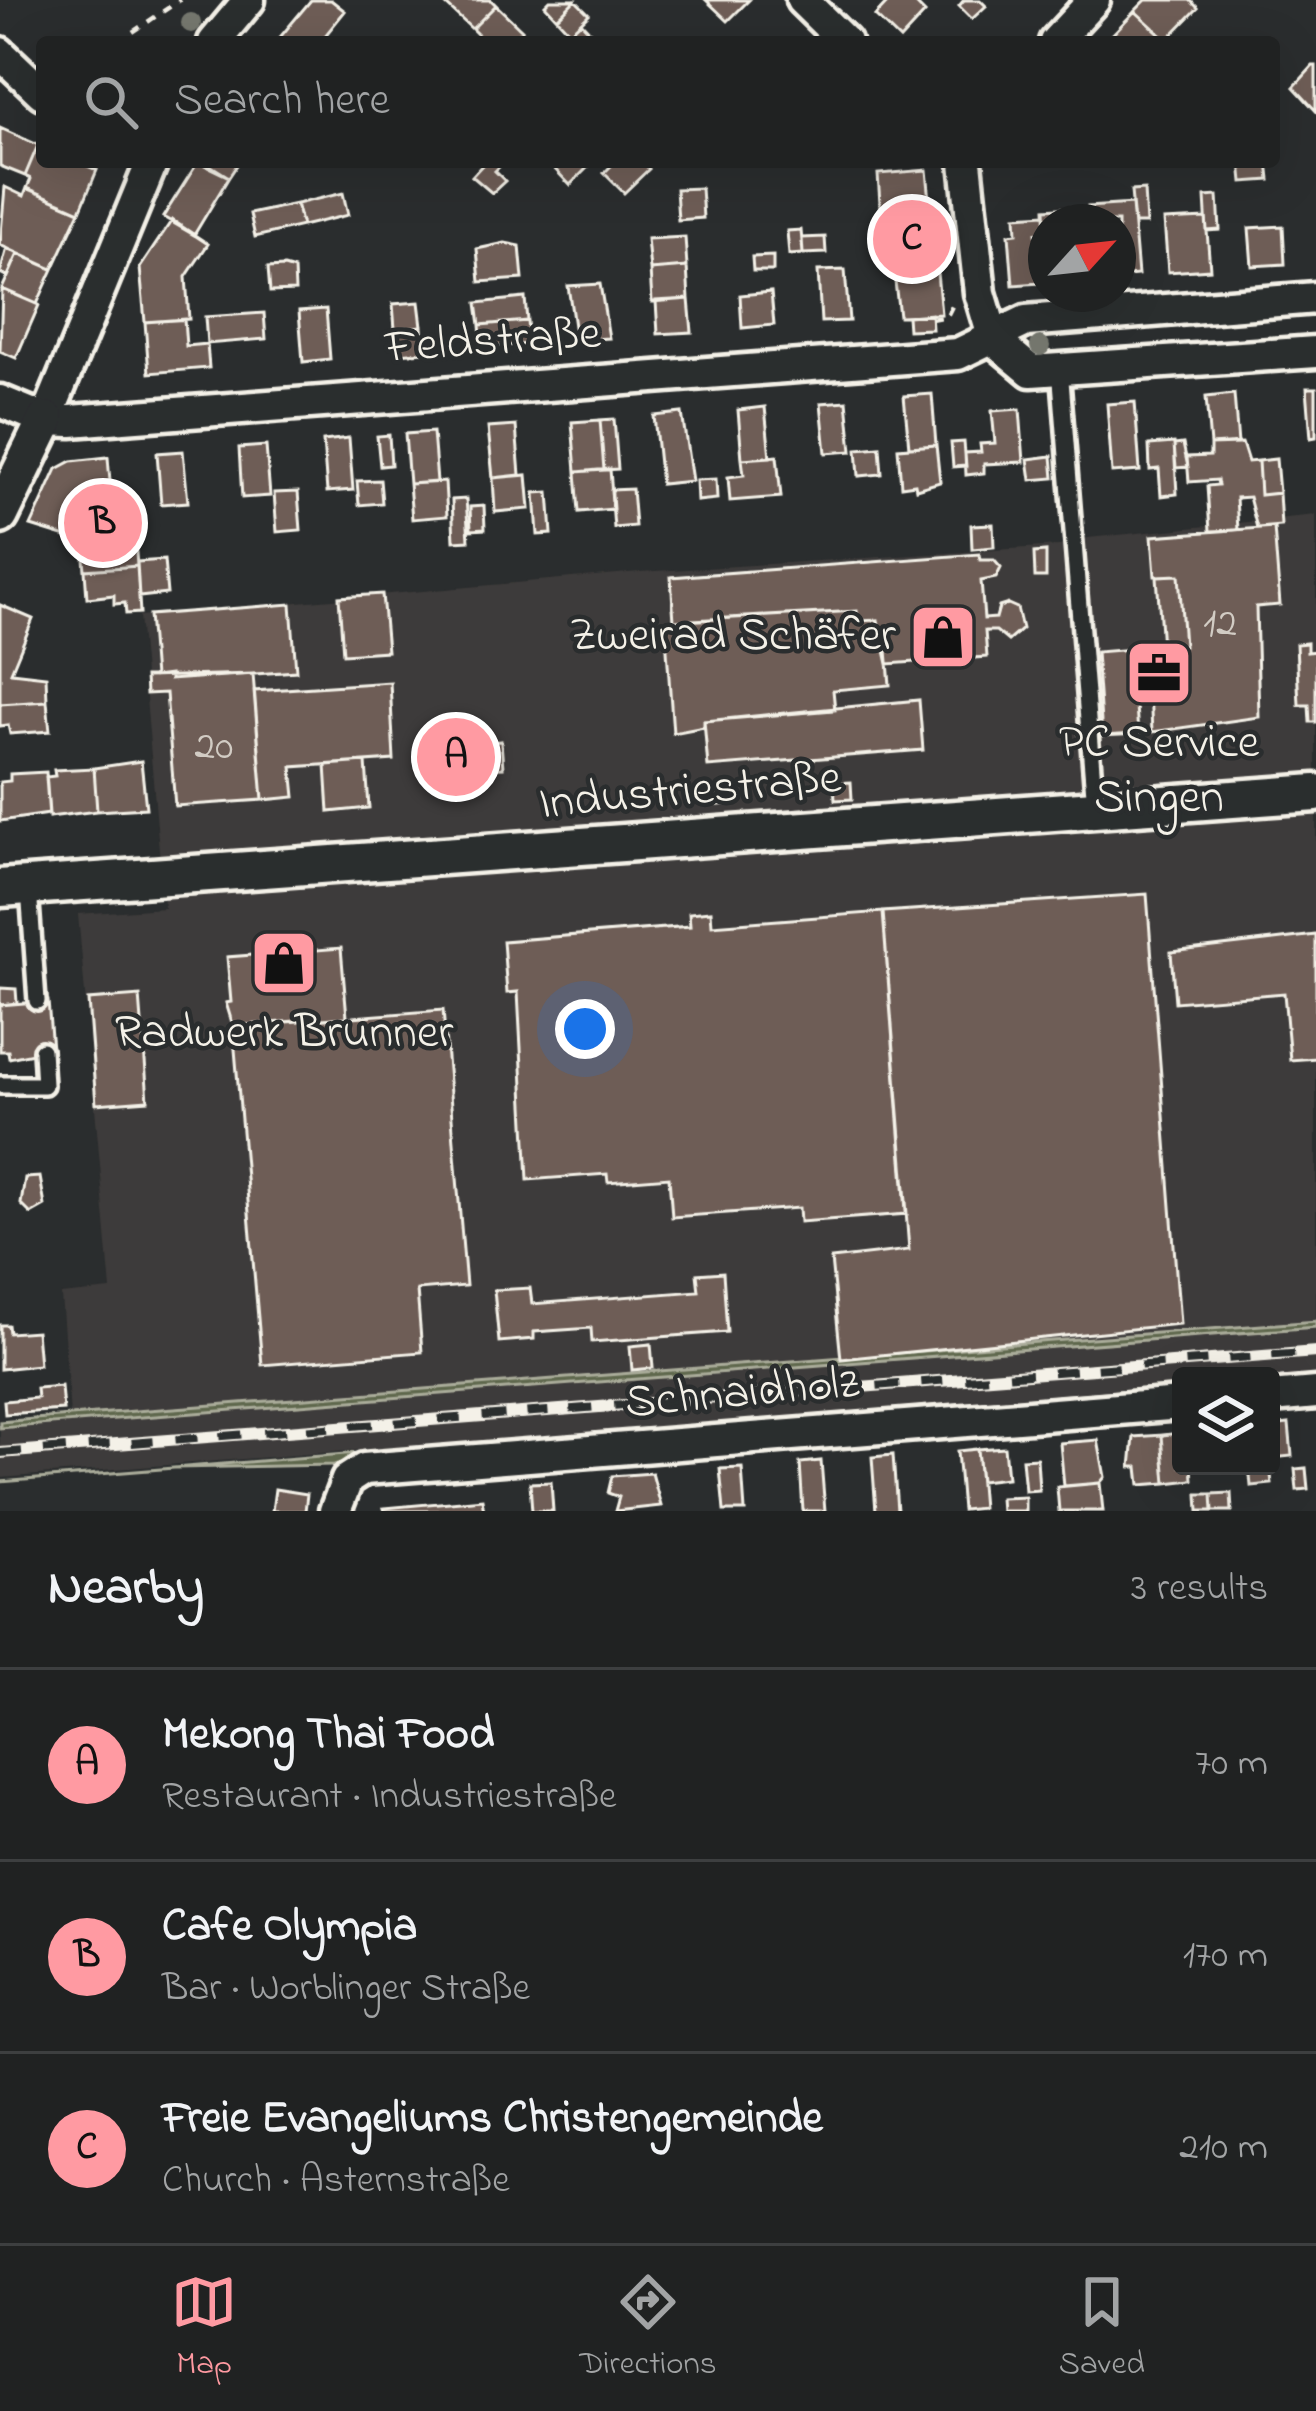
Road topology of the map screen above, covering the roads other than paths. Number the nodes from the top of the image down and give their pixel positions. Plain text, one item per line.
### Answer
1 (249, 0) edge
2 (802, 0) edge
3 (1094, 0) edge
4 (219, 36) edge
5 (839, 36) edge
6 (1061, 36) edge
7 (0, 52) edge
8 (36, 87) edge
9 (150, 168) edge
10 (967, 168) edge
11 (1316, 298) edge
12 (994, 340) junction
13 (1316, 352) edge
14 (1060, 368) junction
15 (0, 400) edge
16 (46, 420) junction
17 (0, 515) edge
18 (1316, 793) edge
19 (1095, 808) junction
20 (14, 887) edge
21 (37, 1001) dead end
22 (42, 1050) dead end
23 (0, 1085) edge
24 (1316, 1394) edge
25 (1280, 1396) edge
26 (1172, 1405) edge
27 (335, 1511) edge

1 - 4 street
2 - 5 street
3 - 6 street
7 - 8 street
9 - 16 street
10 - 12 street
11 - 12 street, Feldstraße
12 - 14 street
12 - 16 street, Feldstraße
13 - 14 street
14 - 19 lane
15 - 16 street, Feldstraße
16 - 17 street
18 - 19 street, Industriestraße
19 - 20 street, Industriestraße
20 - 21 lane
22 - 23 lane
24 - 25 street
26 - 27 street, Schnaidholz

